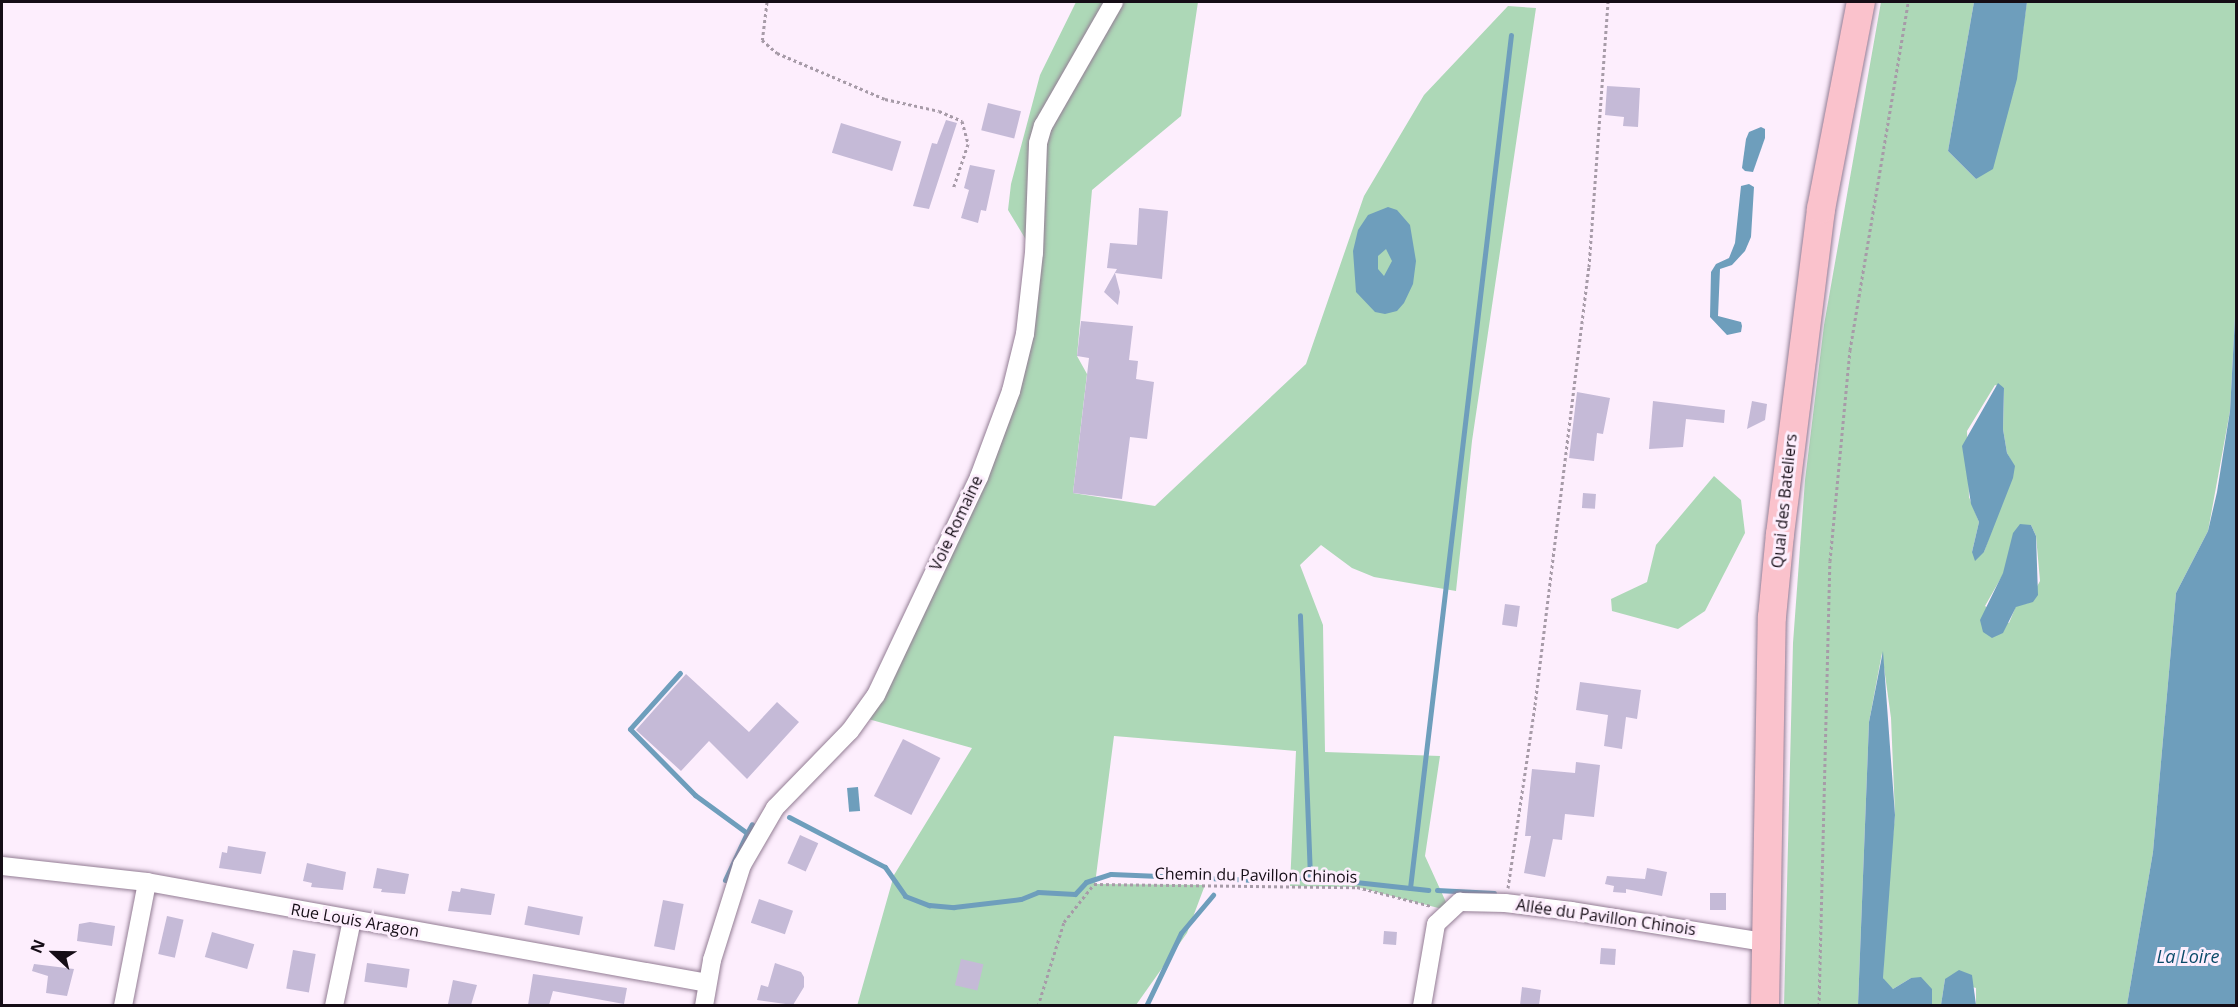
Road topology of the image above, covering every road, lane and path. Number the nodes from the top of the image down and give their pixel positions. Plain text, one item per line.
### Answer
1 (767, 2) edge
2 (1114, 2) edge
3 (1608, 2) edge
4 (1861, 2) edge
5 (1908, 2) edge
6 (953, 189) dead end
7 (2, 866) edge
8 (147, 882) junction
9 (1505, 903) junction
10 (1449, 911) junction
11 (352, 920) junction
12 (1764, 942) junction
13 (706, 983) junction
14 (123, 1005) edge
15 (334, 1005) edge
16 (704, 1005) edge
17 (1038, 1005) edge
18 (1422, 1005) edge
19 (1765, 1005) edge
20 (1819, 1005) edge

1 - 6 path
2 - 13 street, Voie Romaine
3 - 9 path
4 - 12 main road, Quai des Bateliers
5 - 20 path
7 - 8 street, Rue Louis Aragon
8 - 11 street, Rue Louis Aragon
8 - 14 street
9 - 10 street, Allée du Pavillon Chinois
9 - 12 street, Allée du Pavillon Chinois
10 - 17 path, Chemin du Pavillon Chinois
10 - 18 street
11 - 13 street, Rue Louis Aragon
11 - 15 street
12 - 19 main road, Quai des Bateliers
13 - 16 street, Voie Romaine

